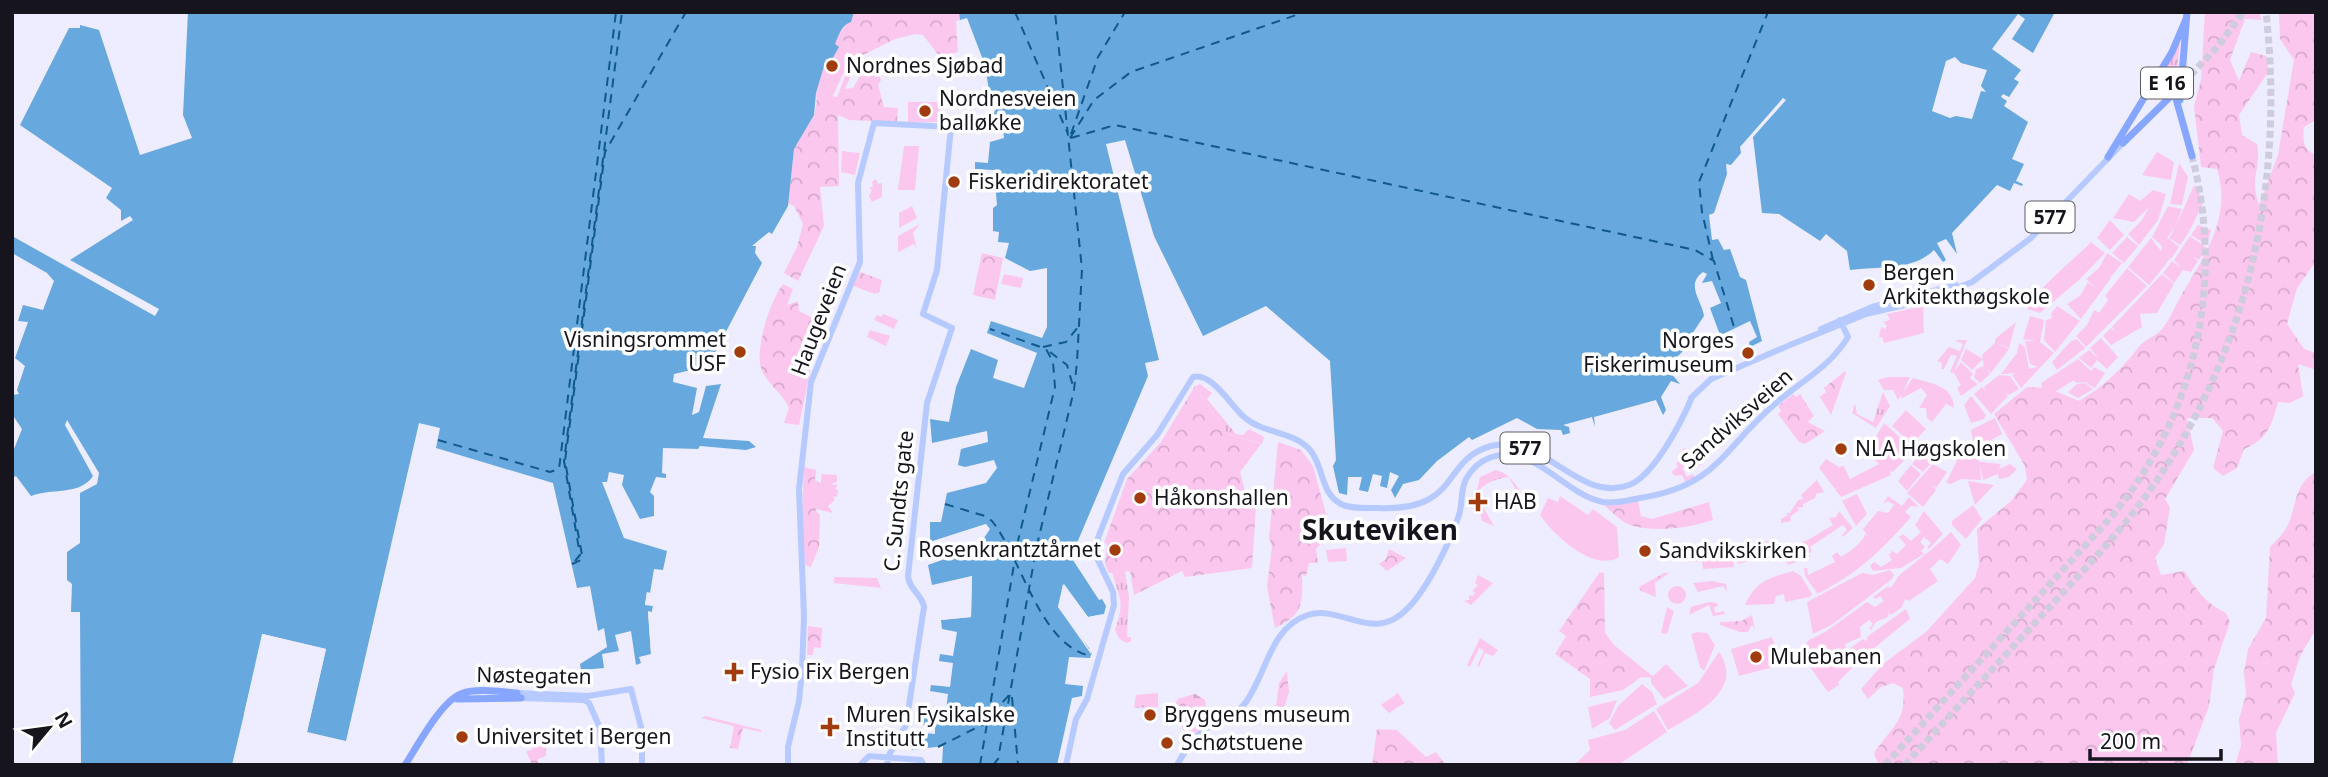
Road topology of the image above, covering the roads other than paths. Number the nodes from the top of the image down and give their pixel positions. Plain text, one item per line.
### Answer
1 (2187, 16) edge
2 (2169, 98) tunnel mouth
3 (2123, 143) junction
4 (2108, 157) junction
5 (1987, 272) junction
6 (923, 314) joint
7 (1856, 318) junction
8 (1842, 323) junction
9 (1847, 339) junction
10 (616, 692) junction
11 (519, 695) junction
12 (589, 703) junction
13 (895, 745) junction
14 (904, 759) junction
15 (862, 761) edge
16 (888, 761) edge
17 (923, 763) edge
18 (405, 765) edge
19 (602, 765) edge
20 (642, 765) edge
21 (788, 765) edge
22 (1066, 765) edge
23 (1177, 765) edge

1 - 3 highway, E 16
1 - 4 highway, E 16
2 - 3 highway, E 16
3 - 4 main road, 577
4 - 5 main road, 577
5 - 7 main road, 577
5 - 8 main road, 577
6 - 13 main road, C. Sundts gate
6 - 21 main road, Haugeveien
7 - 8 main road, 577
7 - 9 main road, Sandviksveien
8 - 9 main road
8 - 22 main road, 577
9 - 23 main road, Sandviksveien
10 - 11 main road, Nøstegaten
10 - 12 main road, Nøstegaten
10 - 20 main road
11 - 12 main road, Nøstegaten
11 - 18 highway, Nøstegaten
12 - 19 main road
13 - 14 main road
13 - 16 main road
14 - 16 main road
14 - 17 main road
15 - 16 main road

